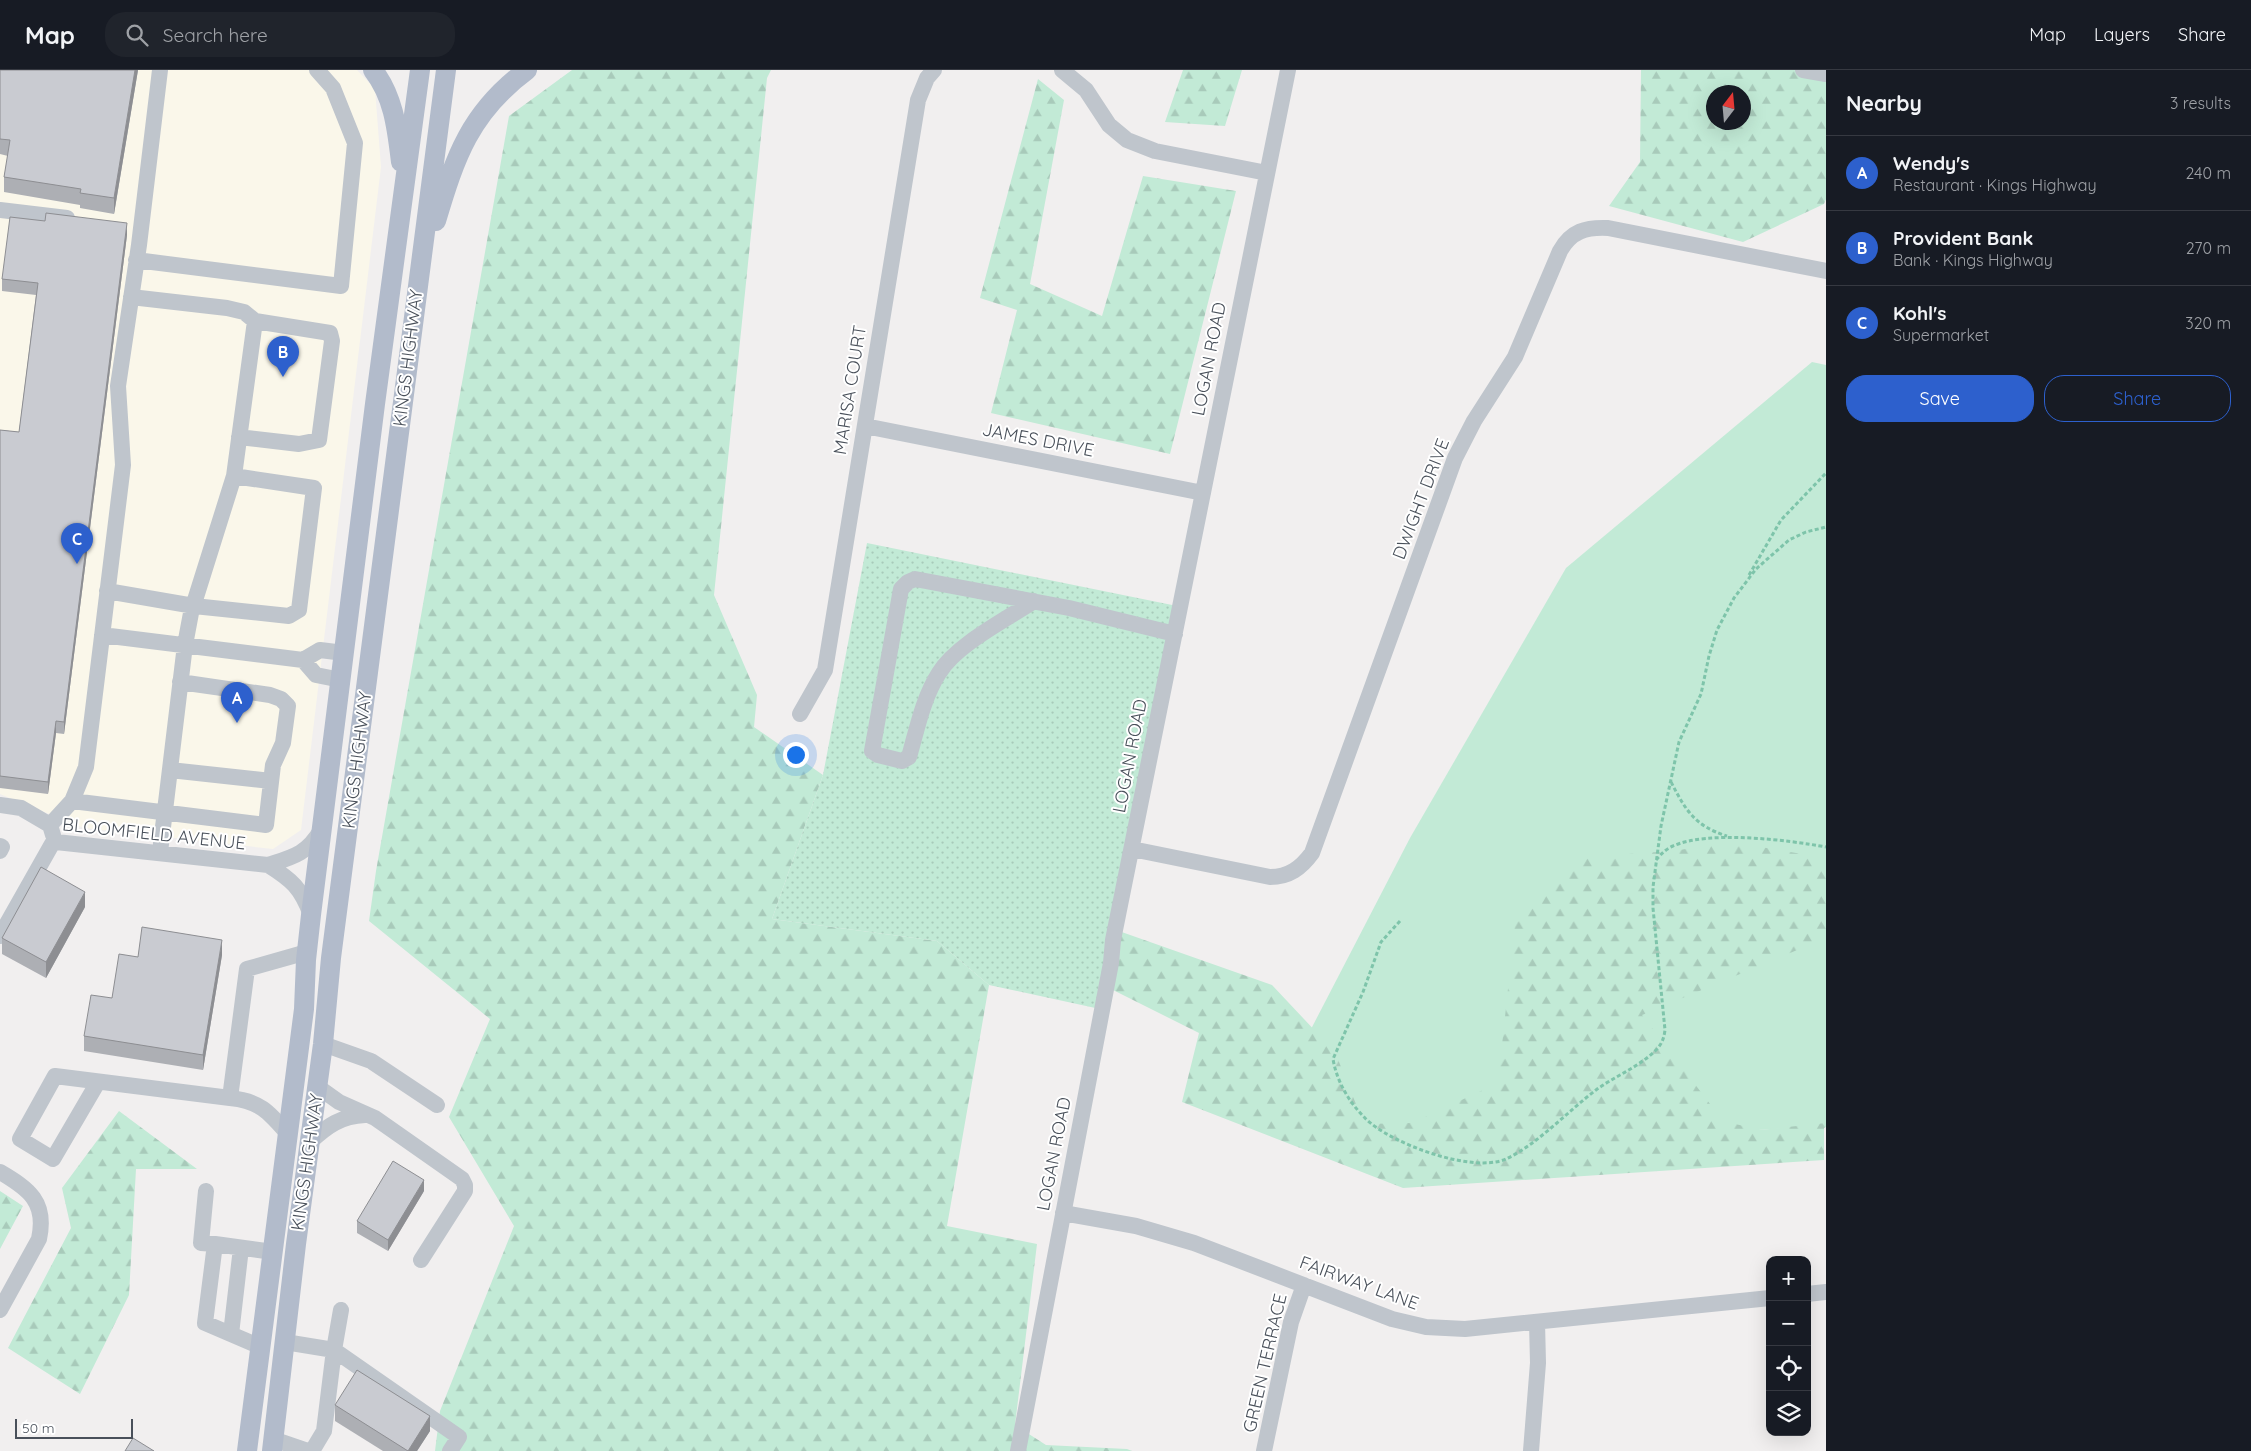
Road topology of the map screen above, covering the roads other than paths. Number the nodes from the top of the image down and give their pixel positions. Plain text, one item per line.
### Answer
1 (160, 70) edge
2 (317, 70) edge
3 (373, 70) edge
4 (420, 70) edge
5 (446, 70) edge
6 (527, 70) edge
7 (934, 70) edge
8 (1062, 70) edge
9 (1288, 70) edge
10 (1803, 70) edge
11 (1826, 74) edge
12 (1267, 173) junction
13 (405, 192) junction
14 (0, 210) edge
15 (85, 220) edge
16 (122, 224) edge
17 (141, 226) junction
18 (136, 260) junction
19 (1826, 271) edge
20 (417, 283) junction
21 (131, 297) junction
22 (255, 321) junction
23 (865, 426) junction
24 (239, 437) junction
25 (234, 476) junction
26 (1203, 493) junction
27 (108, 591) junction
28 (1034, 601) junction
29 (194, 606) junction
30 (1175, 634) junction
31 (102, 635) junction
32 (185, 645) junction
33 (344, 653) junction
34 (303, 660) junction
35 (341, 680) junction
36 (180, 682) junction
37 (800, 714) dead end
38 (170, 770) junction
39 (271, 781) junction
40 (72, 802) junction
41 (0, 805) edge
42 (165, 813) junction
43 (50, 825) junction
44 (323, 826) junction
45 (56, 842) junction
46 (0, 846) edge
47 (1132, 849) junction
48 (0, 851) edge
49 (160, 852) junction
50 (268, 865) junction
51 (311, 915) junction
52 (0, 936) edge
53 (307, 952) junction
54 (324, 1044) junction
55 (98, 1082) junction
56 (318, 1087) junction
57 (230, 1098) junction
58 (437, 1105) dead end
59 (365, 1115) junction
60 (288, 1134) junction
61 (310, 1142) junction
62 (0, 1172) edge
63 (206, 1191) dead end
64 (1063, 1213) junction
65 (215, 1244) junction
66 (242, 1248) junction
67 (273, 1252) junction
68 (421, 1260) dead end
69 (1304, 1286) junction
70 (1826, 1292) edge
71 (1811, 1294) edge
72 (1766, 1298) edge
73 (0, 1310) edge
74 (341, 1310) dead end
75 (1537, 1322) junction
76 (231, 1334) junction
77 (285, 1342) junction
78 (261, 1347) junction
79 (334, 1350) junction
80 (273, 1445) edge
81 (247, 1451) edge
82 (310, 1451) edge
83 (450, 1451) edge
84 (1018, 1451) edge
85 (1264, 1451) edge
86 (1531, 1451) edge

1 - 17 street
2 - 18 street
3 - 13 main road
4 - 13 main road, KINGS HIGHWAY
5 - 20 main road, KINGS HIGHWAY
6 - 20 main road
7 - 23 street, MARISA COURT
8 - 12 street
9 - 12 street, LOGAN ROAD
10 - 11 street
12 - 26 street, LOGAN ROAD
13 - 33 main road, KINGS HIGHWAY
14 - 15 street
16 - 17 street
17 - 18 street
18 - 21 street
19 - 47 street, DWIGHT DRIVE
20 - 54 main road, KINGS HIGHWAY
21 - 22 street
21 - 27 street
22 - 24 street
22 - 24 street
23 - 26 street, JAMES DRIVE
23 - 37 street, MARISA COURT
24 - 25 street
25 - 29 street
25 - 29 street
26 - 30 street, LOGAN ROAD
27 - 29 street
27 - 31 street
28 - 28 street
28 - 30 street
29 - 32 street
30 - 47 street, LOGAN ROAD
31 - 32 street
31 - 40 street
32 - 34 street
32 - 36 street
33 - 34 street
33 - 35 main road, KINGS HIGHWAY
34 - 35 street
35 - 44 main road, KINGS HIGHWAY
36 - 38 street
36 - 39 street
38 - 39 street
38 - 42 street
39 - 42 street
40 - 42 street
40 - 43 street
41 - 43 street
42 - 49 street
43 - 45 street
44 - 50 street, BLOOMFIELD AVENUE
44 - 51 main road, KINGS HIGHWAY
45 - 49 street, BLOOMFIELD AVENUE
45 - 52 street, BLOOMFIELD AVENUE
46 - 48 street
47 - 64 street, LOGAN ROAD
49 - 50 street, BLOOMFIELD AVENUE
50 - 51 street, BLOOMFIELD AVENUE
51 - 53 main road, KINGS HIGHWAY
53 - 57 street
53 - 60 main road, KINGS HIGHWAY
54 - 56 main road, KINGS HIGHWAY
54 - 58 street
55 - 55 street
55 - 57 street
56 - 59 street
56 - 61 main road, KINGS HIGHWAY
57 - 60 street
59 - 61 street
59 - 68 street
60 - 67 main road, KINGS HIGHWAY
61 - 77 main road, KINGS HIGHWAY
62 - 73 street
63 - 65 street
64 - 69 street, FAIRWAY LANE
64 - 84 street, LOGAN ROAD
65 - 66 street
65 - 76 street
66 - 67 street
66 - 76 street
67 - 78 main road, KINGS HIGHWAY
69 - 75 street, FAIRWAY LANE
69 - 85 street, GREEN TERRACE
70 - 71 street
72 - 75 street, FAIRWAY LANE
74 - 79 street
75 - 86 street
76 - 78 street
77 - 79 street
77 - 80 main road, KINGS HIGHWAY
78 - 81 main road, KINGS HIGHWAY
79 - 82 street
79 - 83 street
80 - 82 street

